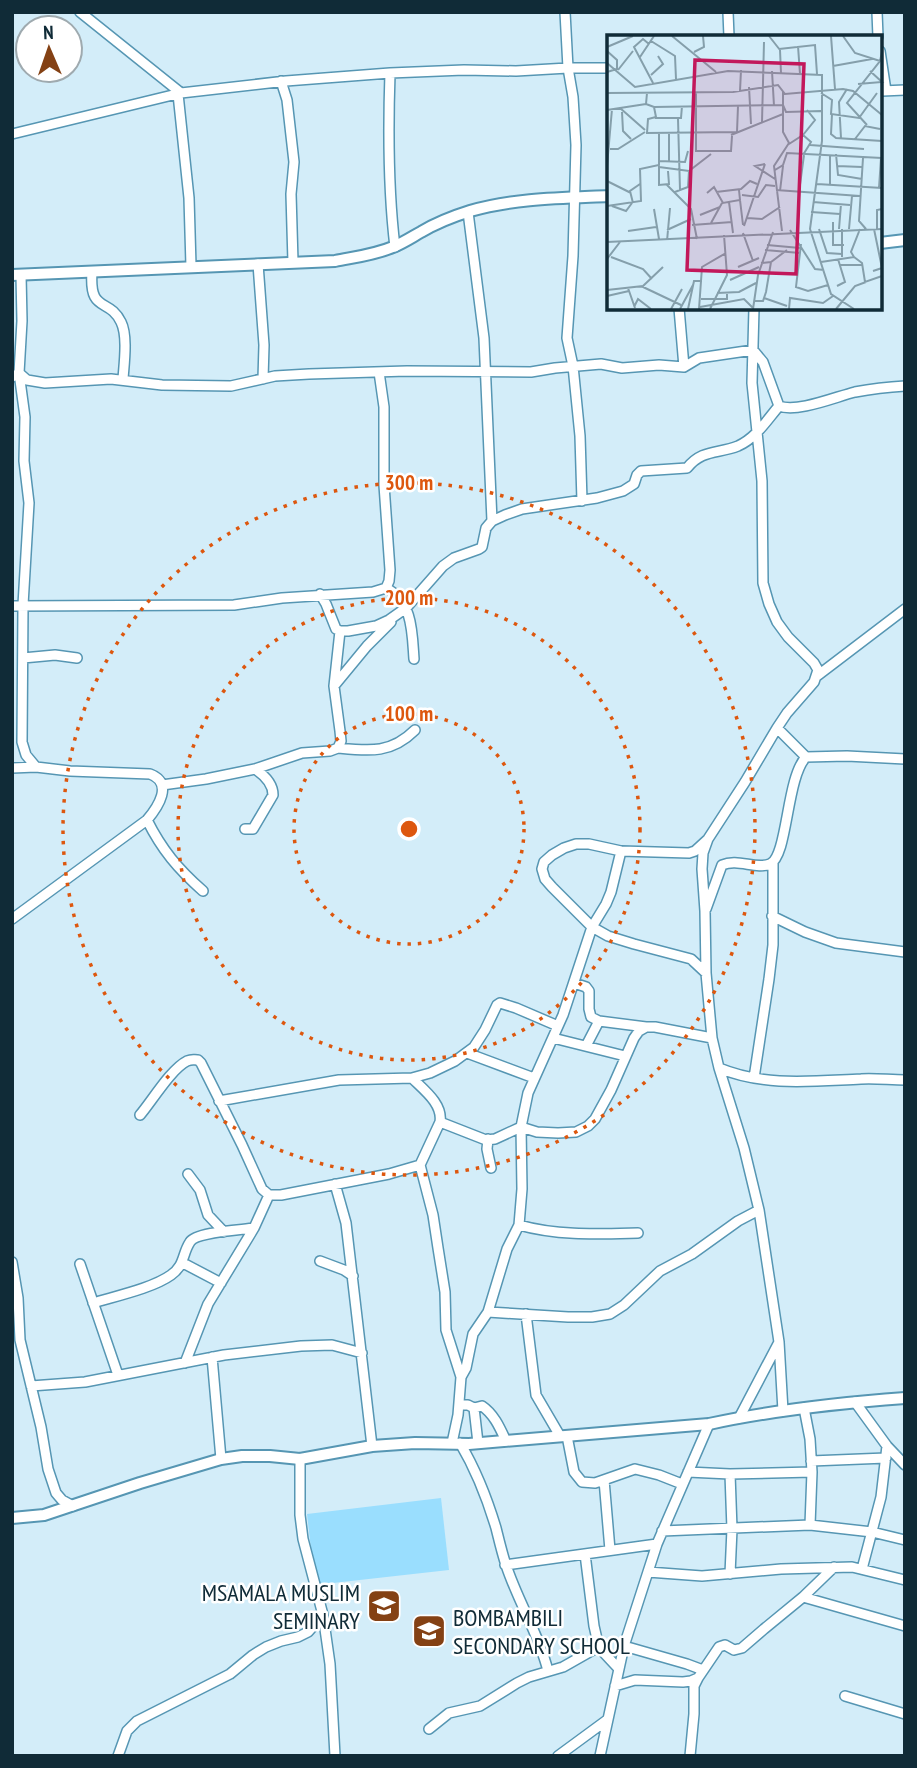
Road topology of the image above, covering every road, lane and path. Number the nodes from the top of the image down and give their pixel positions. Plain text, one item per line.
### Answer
1 (80, 12) edge
2 (565, 12) edge
3 (727, 12) edge
4 (877, 12) edge
5 (729, 35) edge
6 (878, 35) edge
7 (568, 68) junction
8 (607, 68) edge
9 (390, 73) junction
10 (281, 81) junction
11 (905, 90) edge
12 (883, 91) edge
13 (180, 94) junction
14 (12, 134) edge
15 (607, 196) edge
16 (575, 198) junction
17 (468, 212) junction
18 (905, 240) edge
19 (882, 243) edge
20 (394, 247) junction
21 (293, 262) junction
22 (258, 264) junction
23 (191, 266) junction
24 (92, 272) junction
25 (17, 275) edge
26 (679, 310) edge
27 (754, 310) edge
28 (753, 350) junction
29 (573, 366) junction
30 (684, 368) junction
31 (486, 371) junction
32 (379, 372) junction
33 (16, 375) edge
34 (124, 379) junction
35 (263, 379) junction
36 (905, 386) edge
37 (779, 406) junction
38 (770, 416) junction
39 (756, 420) junction
40 (757, 432) junction
41 (582, 501) junction
42 (492, 521) junction
43 (386, 588) junction
44 (320, 594) junction
45 (23, 605) junction
46 (12, 606) edge
47 (406, 608) junction
48 (905, 609) edge
49 (391, 620) junction
50 (412, 627) junction
51 (340, 631) junction
52 (23, 658) junction
53 (77, 658) dead end
54 (414, 659) dead end
55 (817, 676) junction
56 (334, 686) junction
57 (777, 728) junction
58 (415, 730) dead end
59 (338, 748) junction
60 (806, 757) junction
61 (905, 759) edge
62 (36, 767) junction
63 (12, 768) edge
64 (255, 769) junction
65 (162, 785) junction
66 (147, 820) junction
67 (244, 829) dead end
68 (708, 839) junction
69 (621, 851) junction
70 (773, 863) junction
71 (203, 891) dead end
72 (705, 911) junction
73 (772, 916) junction
74 (13, 918) edge
75 (592, 927) junction
76 (905, 952) edge
77 (706, 973) junction
78 (574, 983) junction
79 (599, 1021) junction
80 (558, 1026) junction
81 (646, 1027) junction
82 (552, 1038) junction
83 (712, 1038) junction
84 (586, 1046) junction
85 (467, 1053) junction
86 (625, 1056) junction
87 (719, 1068) junction
88 (412, 1078) junction
89 (534, 1078) junction
90 (754, 1078) junction
91 (905, 1080) edge
92 (219, 1101) junction
93 (140, 1115) dead end
94 (440, 1122) junction
95 (521, 1127) junction
96 (488, 1139) junction
97 (420, 1165) junction
98 (491, 1168) dead end
99 (188, 1174) dead end
100 (335, 1184) junction
101 (269, 1195) junction
102 (759, 1210) junction
103 (519, 1226) junction
104 (254, 1228) junction
105 (224, 1233) junction
106 (638, 1233) dead end
107 (320, 1261) dead end
108 (12, 1262) edge
109 (183, 1263) junction
110 (80, 1264) dead end
111 (353, 1276) junction
112 (221, 1283) junction
113 (93, 1303) junction
114 (488, 1312) junction
115 (526, 1314) junction
116 (20, 1340) junction
117 (779, 1342) junction
118 (12, 1350) edge
119 (362, 1353) junction
120 (212, 1357) junction
121 (185, 1363) junction
122 (118, 1375) junction
123 (461, 1377) junction
124 (31, 1386) junction
125 (905, 1398) edge
126 (855, 1402) junction
127 (459, 1405) junction
128 (474, 1408) junction
129 (804, 1408) junction
130 (783, 1411) junction
131 (739, 1418) junction
132 (709, 1424) junction
133 (564, 1436) junction
134 (506, 1441) junction
135 (456, 1443) junction
136 (478, 1443) junction
137 (372, 1446) junction
138 (887, 1446) junction
139 (886, 1458) junction
140 (221, 1459) junction
141 (300, 1459) junction
142 (903, 1460) edge
143 (811, 1461) junction
144 (688, 1472) junction
145 (812, 1472) junction
146 (730, 1474) junction
147 (604, 1480) junction
148 (682, 1484) junction
149 (73, 1506) junction
150 (12, 1518) edge
151 (810, 1525) junction
152 (732, 1529) junction
153 (662, 1531) junction
154 (873, 1532) junction
155 (905, 1540) edge
156 (657, 1544) junction
157 (610, 1550) junction
158 (585, 1554) junction
159 (505, 1564) junction
160 (834, 1567) junction
161 (862, 1569) junction
162 (648, 1572) junction
163 (730, 1574) junction
164 (905, 1580) edge
165 (803, 1597) junction
166 (323, 1615) junction
167 (905, 1626) edge
168 (600, 1646) junction
169 (624, 1646) junction
170 (618, 1668) junction
171 (548, 1671) junction
172 (700, 1674) junction
173 (615, 1686) junction
174 (845, 1696) dead end
175 (905, 1714) edge
176 (607, 1720) junction
177 (429, 1729) dead end
178 (118, 1756) edge
179 (335, 1756) edge
180 (558, 1756) edge
181 (600, 1756) edge
182 (690, 1756) edge

1 - 13 street
2 - 7 street
3 - 5 street
4 - 6 street
7 - 8 street
7 - 9 street
7 - 16 street
9 - 10 street
9 - 20 street
10 - 13 street
10 - 21 street
11 - 12 street
13 - 14 street
13 - 23 street
15 - 16 street
16 - 17 street
16 - 29 street
17 - 20 street
17 - 31 street
18 - 19 street
20 - 21 street
21 - 22 street
22 - 23 street
22 - 35 street
23 - 24 street
24 - 25 street
24 - 34 street
25 - 33 street
26 - 30 street
27 - 28 street
28 - 30 street
28 - 37 street
28 - 39 street
29 - 30 street
29 - 31 street
29 - 41 street
31 - 32 street
31 - 42 street
32 - 35 street
32 - 43 street
33 - 34 street
33 - 45 street
34 - 35 street
36 - 37 street
37 - 38 street
38 - 39 street
38 - 40 street
39 - 40 street
40 - 41 street
40 - 55 street
41 - 42 street
42 - 47 street
43 - 44 street
43 - 47 street
44 - 45 street
44 - 51 street
45 - 46 street
45 - 52 street
47 - 49 street
47 - 50 street
48 - 55 street
49 - 50 street
49 - 51 street
49 - 56 street
50 - 54 street
51 - 56 street
52 - 53 street
52 - 62 street
55 - 57 street
56 - 59 street
57 - 60 street
57 - 68 street
58 - 59 street
59 - 64 street
60 - 61 street
60 - 70 street
62 - 63 street
62 - 65 street
64 - 65 street
64 - 67 street
65 - 66 street
66 - 71 street
66 - 74 street
68 - 69 street
68 - 72 street
69 - 75 street
69 - 75 street
70 - 72 street
70 - 73 street
72 - 77 street
73 - 76 street
73 - 90 street
75 - 77 street
75 - 78 street
77 - 83 street
78 - 79 street
78 - 80 street
79 - 81 street
79 - 84 street
80 - 82 street
80 - 85 street
81 - 83 street
81 - 86 street
82 - 84 street
82 - 89 street
83 - 87 street
84 - 86 street
85 - 88 street
85 - 89 street
86 - 95 street
87 - 90 street
87 - 102 street
88 - 92 street
88 - 94 street
89 - 95 street
90 - 91 street
92 - 93 street
92 - 101 street
94 - 96 street
94 - 97 street
95 - 96 street
95 - 103 street
96 - 98 street
97 - 100 street
97 - 123 street
99 - 105 street
100 - 101 street
100 - 111 street
101 - 104 street
102 - 115 street
102 - 117 street
103 - 106 street
103 - 114 street
104 - 105 street
104 - 112 street
105 - 109 street
107 - 111 street
108 - 116 street
109 - 112 street
109 - 113 street
110 - 113 street
111 - 119 street
112 - 121 street
113 - 122 street
114 - 115 street
114 - 123 street
115 - 133 street
116 - 118 street
116 - 124 street
117 - 130 street
117 - 131 street
119 - 120 street
119 - 137 street
120 - 121 street
120 - 140 street
121 - 122 street
122 - 124 street
123 - 127 street
124 - 149 street
125 - 126 street
126 - 129 street
126 - 138 street
127 - 128 street
127 - 135 street
128 - 134 street
128 - 136 street
129 - 130 street
129 - 143 street
130 - 131 street
131 - 132 street
132 - 133 street
132 - 144 street
133 - 134 street
133 - 147 street
134 - 136 street
135 - 136 street
135 - 137 street
135 - 159 street
137 - 141 street
138 - 139 street
138 - 142 street
139 - 143 street
139 - 154 street
140 - 141 street
140 - 149 street
141 - 166 street
143 - 145 street
144 - 146 street
144 - 148 street
145 - 146 street
145 - 151 street
146 - 152 street
147 - 148 street
147 - 157 street
148 - 153 street
149 - 150 street
151 - 152 street
151 - 154 street
152 - 153 street
152 - 163 street
153 - 156 street
154 - 155 street
154 - 161 street
156 - 157 street
156 - 162 street
157 - 158 street
158 - 159 street
158 - 168 street
159 - 171 street
160 - 161 street
160 - 163 street
160 - 165 street
161 - 164 street
162 - 163 street
162 - 169 street
165 - 167 street
165 - 172 street
166 - 178 street
166 - 179 street
168 - 170 street
168 - 171 street
169 - 170 street
169 - 172 street
170 - 173 street
171 - 177 street
172 - 173 street
172 - 182 street
173 - 176 street
174 - 175 street
176 - 180 street
176 - 181 street

